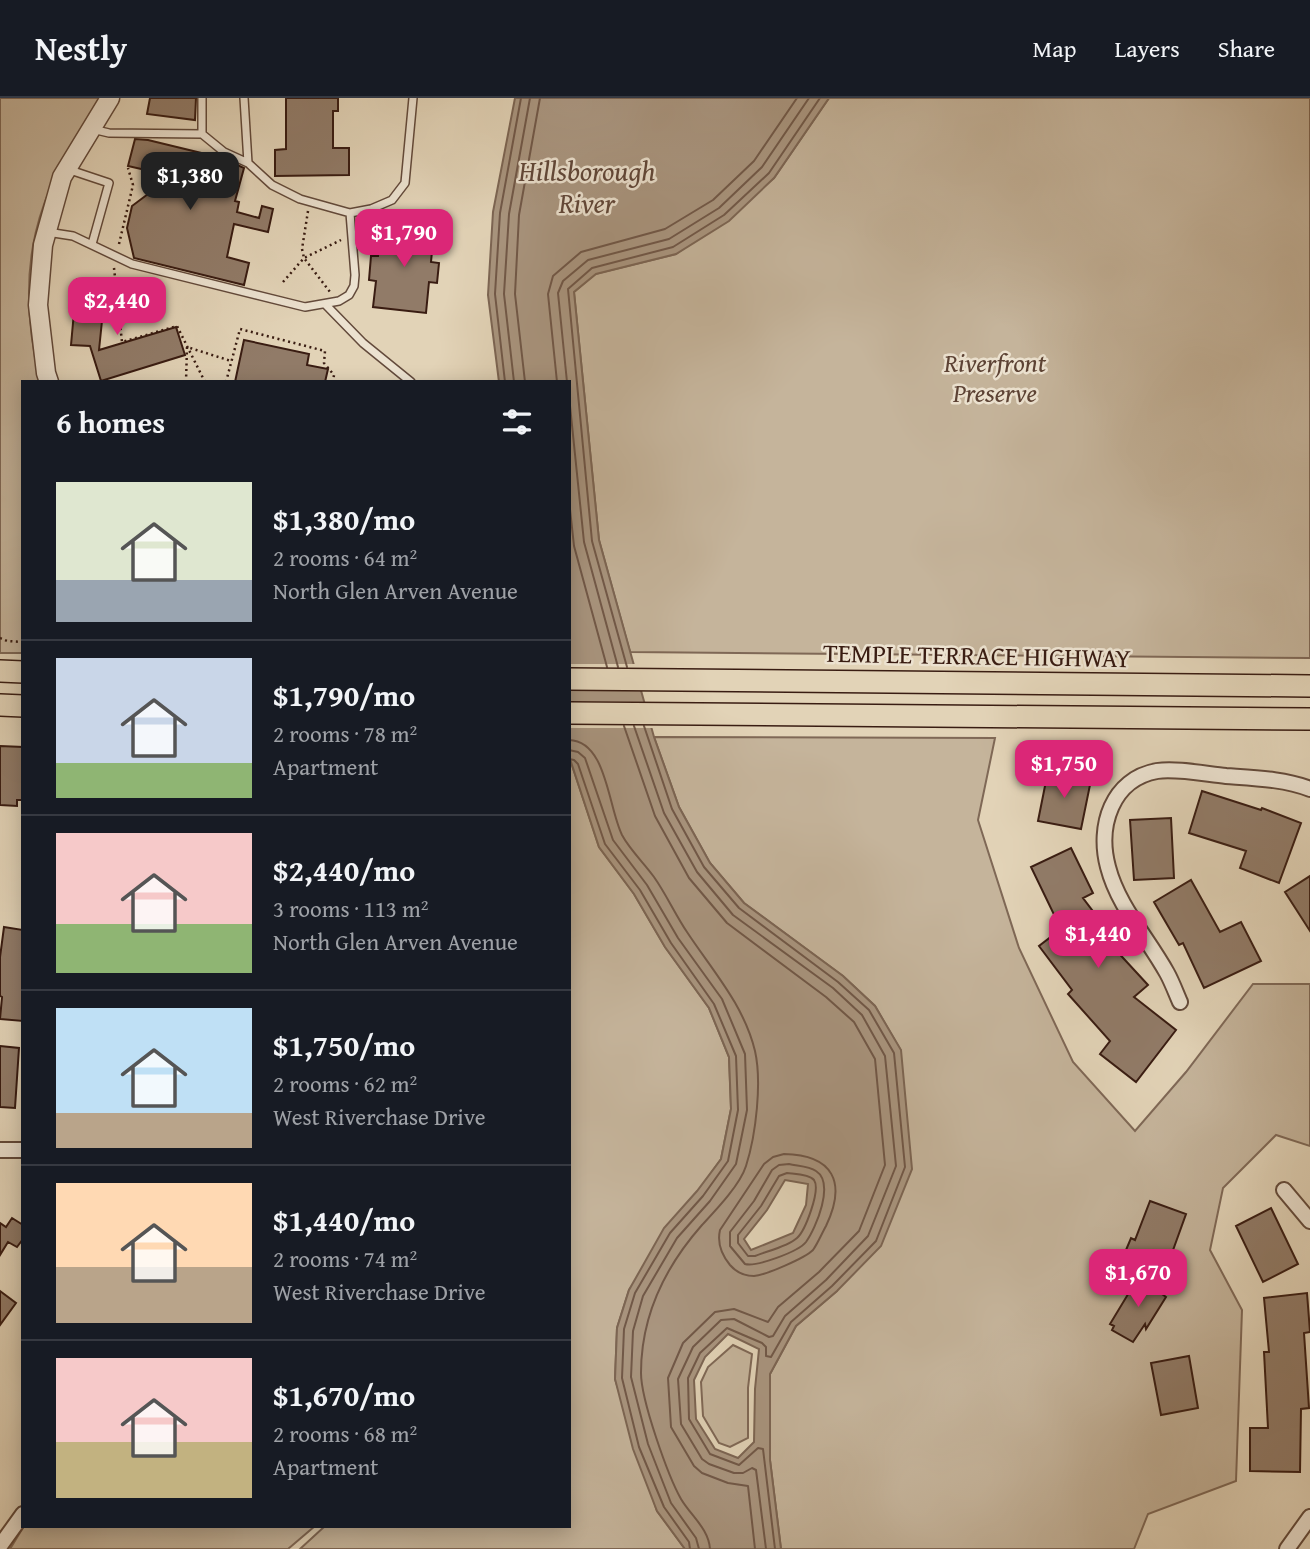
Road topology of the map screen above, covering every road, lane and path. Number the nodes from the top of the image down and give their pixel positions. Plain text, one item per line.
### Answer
1 (110, 98) edge
2 (202, 98) edge
3 (244, 98) edge
4 (413, 98) edge
5 (91, 129) junction
6 (202, 134) junction
7 (248, 163) junction
8 (128, 168) dead end
9 (66, 169) junction
10 (308, 211) dead end
11 (350, 212) junction
12 (46, 232) junction
13 (343, 239) dead end
14 (92, 244) junction
15 (117, 251) dead end
16 (304, 258) junction
17 (114, 265) dead end
18 (283, 282) dead end
19 (333, 298) dead end
20 (326, 305) junction
21 (187, 347) junction
22 (231, 362) junction
23 (48, 380) edge
24 (186, 380) edge
25 (204, 380) edge
26 (226, 380) edge
27 (333, 380) edge
28 (409, 380) edge
29 (0, 638) edge
30 (21, 642) edge
31 (0, 671) edge
32 (21, 672) edge
33 (571, 679) edge
34 (1310, 686) edge
35 (0, 705) edge
36 (21, 706) edge
37 (571, 713) edge
38 (1310, 719) edge
39 (1310, 789) edge
40 (1180, 1002) dead end
41 (0, 1150) edge
42 (21, 1150) edge
43 (1284, 1190) dead end
44 (1310, 1221) edge
45 (21, 1517) edge
46 (1310, 1517) edge
47 (0, 1546) edge
48 (1287, 1549) edge

1 - 5 street
2 - 6 lane
3 - 7 lane
4 - 11 lane
5 - 6 lane
5 - 9 street
6 - 7 lane
7 - 11 lane
8 - 15 path
9 - 12 street
9 - 14 lane
10 - 16 path
11 - 20 lane
12 - 14 lane
12 - 23 street
13 - 16 path
14 - 20 lane
16 - 18 path
16 - 19 path
17 - 21 path
20 - 28 lane
21 - 22 path
21 - 24 path
21 - 25 path
22 - 26 path
22 - 27 path
29 - 30 path
31 - 32 main road
33 - 34 main road, TEMPLE TERRACE HIGHWAY
35 - 36 main road
37 - 38 main road
39 - 40 street
41 - 42 street
43 - 44 street
45 - 47 street
46 - 48 street

